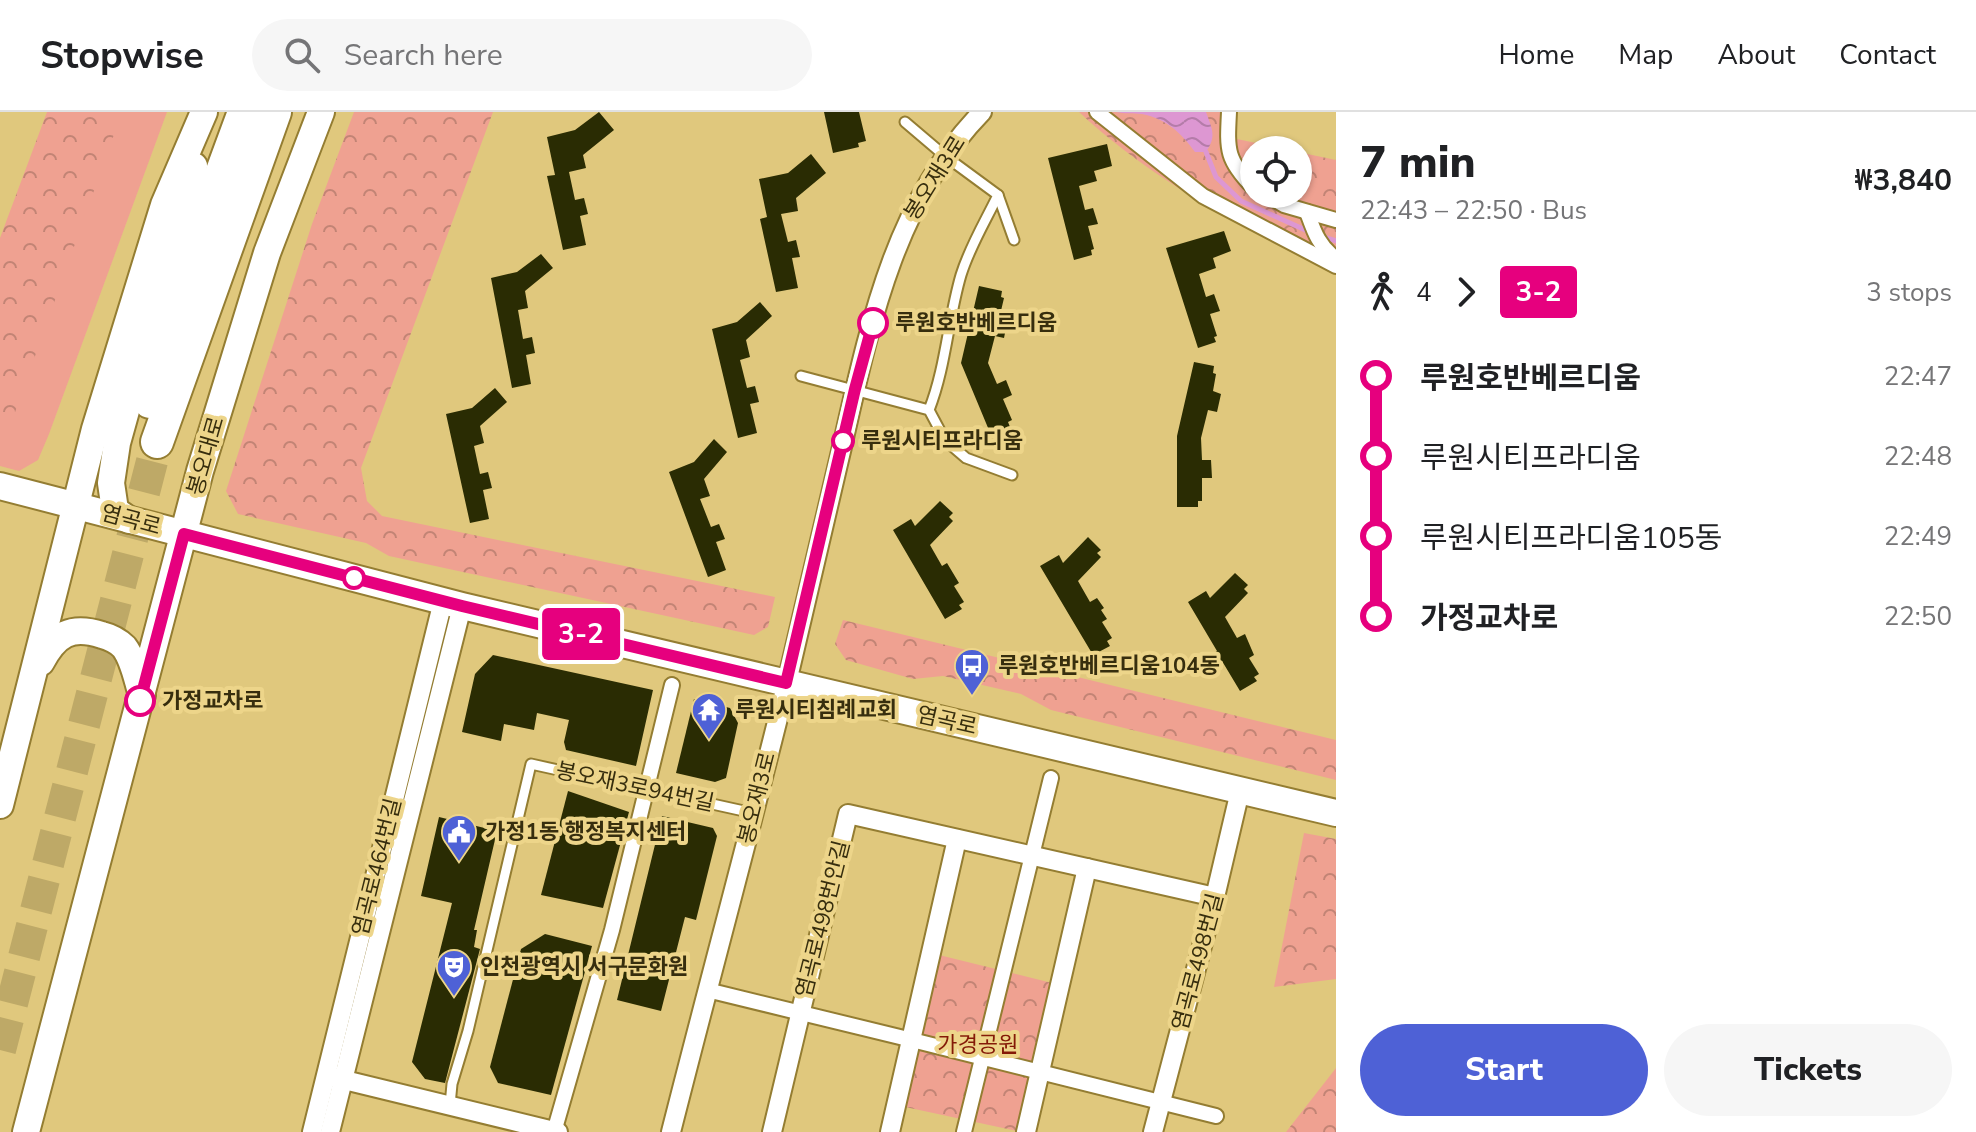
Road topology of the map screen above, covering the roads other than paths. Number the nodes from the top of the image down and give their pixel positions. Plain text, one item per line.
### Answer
1 (206, 112) edge
2 (242, 112) edge
3 (275, 112) edge
4 (284, 112) edge
5 (321, 112) edge
6 (982, 112) edge
7 (1097, 112) edge
8 (1229, 112) edge
9 (905, 122) dead end
10 (945, 156) junction
11 (1240, 173) edge
12 (998, 195) junction
13 (1294, 208) edge
14 (239, 211) junction
15 (1307, 212) junction
16 (1336, 220) edge
17 (1014, 240) dead end
18 (1336, 258) edge
19 (1336, 266) edge
20 (801, 376) dead end
21 (855, 389) junction
22 (929, 410) junction
23 (1012, 475) dead end
24 (0, 486) edge
25 (74, 505) junction
26 (129, 520) junction
27 (184, 534) junction
28 (452, 604) junction
29 (433, 638) junction
30 (453, 641) junction
31 (33, 676) junction
32 (786, 683) junction
33 (672, 685) dead end
34 (142, 695) junction
35 (1051, 778) dead end
36 (647, 789) junction
37 (1240, 791) junction
38 (0, 805) edge
39 (753, 813) junction
40 (1336, 813) edge
41 (957, 839) junction
42 (1032, 856) junction
43 (1087, 868) junction
44 (1215, 897) junction
45 (707, 990) junction
46 (801, 1012) junction
47 (911, 1038) junction
48 (982, 1057) junction
49 (1040, 1073) junction
50 (334, 1077) junction
51 (1161, 1102) junction
52 (450, 1105) junction
53 (1216, 1116) dead end
54 (26, 1132) edge
55 (312, 1132) edge
56 (330, 1132) edge
57 (555, 1132) edge
58 (671, 1132) edge
59 (772, 1132) edge
60 (890, 1132) edge
61 (964, 1132) edge
62 (1026, 1132) edge
63 (1153, 1132) edge

1 - 25 main road
1 - 26 main road
2 - 14 highway
3 - 14 highway
4 - 14 highway
5 - 27 main road, 봉오대로
6 - 10 street, 봉오재3로
7 - 19 street
8 - 11 street
9 - 10 lane
10 - 12 lane
10 - 21 street, 봉오재3로
12 - 17 lane
12 - 22 lane
13 - 15 street
15 - 16 street
15 - 18 street
20 - 21 lane
21 - 22 lane
21 - 32 street, 봉오재3로
22 - 23 lane
24 - 25 main road, 염곡로
25 - 26 main road, 염곡로
25 - 31 main road
26 - 27 main road, 염곡로
27 - 28 main road, 염곡로
27 - 34 main road, 봉오대로
28 - 29 street, 염곡로464번길
28 - 30 street, 염곡로464번길
28 - 32 main road, 염곡로
29 - 30 street
29 - 50 street, 염곡로464번길
30 - 50 street, 염곡로464번길
31 - 34 main road
31 - 38 main road
32 - 37 main road, 염곡로
32 - 39 street, 봉오재3로
33 - 36 street
34 - 54 main road, 봉오대로
35 - 42 street
36 - 39 lane, 봉오재3로94번길
36 - 52 lane, 봉오재3로94번길
36 - 57 street
37 - 40 main road, 염곡로
37 - 44 street, 염곡로498번길
39 - 45 street, 봉오재3로
41 - 42 street, 염곡로498번안길
41 - 46 street, 염곡로498번안길
41 - 47 street
42 - 43 street, 염곡로498번안길
42 - 48 street
43 - 44 street, 염곡로498번안길
43 - 49 street
44 - 51 street, 염곡로498번길
45 - 46 street
45 - 58 street, 봉오재3로
46 - 47 street
46 - 59 street, 염곡로498번안길
47 - 48 street
47 - 60 street
48 - 49 street
48 - 61 street
49 - 51 street
49 - 62 street
50 - 52 street
50 - 55 street, 염곡로464번길
50 - 56 street, 염곡로464번길
51 - 53 street
51 - 63 street, 염곡로498번길
52 - 57 street

